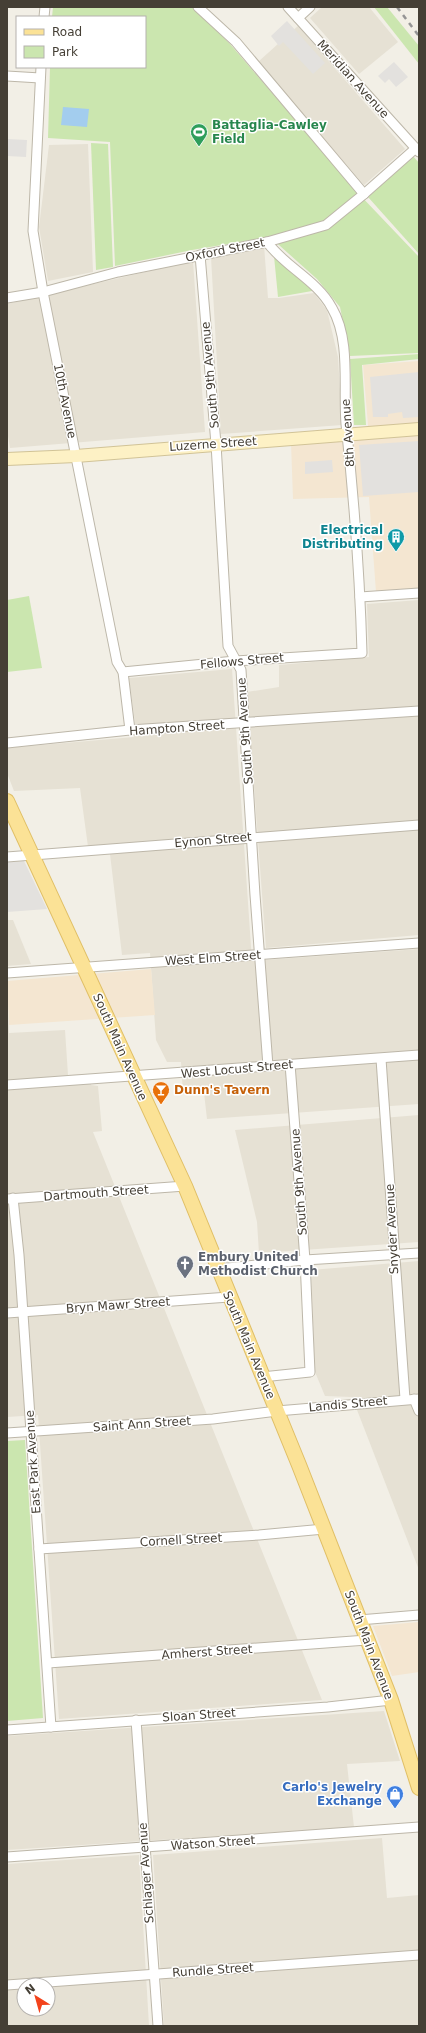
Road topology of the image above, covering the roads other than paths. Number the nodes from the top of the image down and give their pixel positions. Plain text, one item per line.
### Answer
1 (198, 7) edge
2 (288, 7) edge
3 (310, 7) edge
4 (298, 18) junction
5 (41, 68) edge
6 (7, 76) edge
7 (40, 78) junction
8 (417, 150) edge
9 (364, 194) junction
10 (267, 242) junction
11 (200, 255) junction
12 (43, 292) junction
13 (7, 298) edge
14 (419, 429) edge
15 (348, 435) junction
16 (216, 444) junction
17 (76, 456) junction
18 (7, 459) edge
19 (419, 593) edge
20 (360, 597) junction
21 (362, 653) joint
22 (235, 661) junction
23 (123, 672) junction
24 (419, 711) edge
25 (244, 723) junction
26 (130, 730) junction
27 (7, 743) edge
28 (7, 801) edge
29 (419, 825) edge
30 (252, 837) junction
31 (31, 856) junction
32 (7, 857) edge
33 (419, 943) edge
34 (260, 954) junction
35 (85, 968) junction
36 (7, 973) edge
37 (419, 1056) edge
38 (381, 1059) junction
39 (290, 1064) junction
40 (268, 1066) junction
41 (133, 1077) junction
42 (7, 1085) edge
43 (185, 1186) junction
44 (10, 1198) edge
45 (419, 1252) edge
46 (394, 1254) junction
47 (305, 1260) junction
48 (218, 1269) junction
49 (229, 1297) junction
50 (22, 1312) junction
51 (7, 1313) edge
52 (262, 1377) junction
53 (404, 1399) junction
54 (417, 1399) edge
55 (277, 1411) junction
56 (419, 1411) edge
57 (31, 1431) junction
58 (7, 1433) edge
59 (324, 1528) junction
60 (39, 1549) junction
61 (419, 1615) edge
62 (359, 1620) junction
63 (367, 1640) junction
64 (48, 1663) junction
65 (391, 1700) junction
66 (136, 1720) junction
67 (51, 1727) junction
68 (7, 1730) edge
69 (419, 1788) edge
70 (419, 1827) edge
71 (145, 1848) junction
72 (7, 1857) edge
73 (419, 1955) edge
74 (153, 1974) junction
75 (7, 1985) edge
76 (158, 2026) edge

1 - 9 street
2 - 4 street, Meridian Avenue
3 - 4 street
4 - 8 street, Meridian Avenue
5 - 7 street, 10th Avenue
6 - 7 street
7 - 12 street, 10th Avenue
8 - 9 street, Oxford Street
9 - 10 street, Oxford Street
10 - 11 street, Oxford Street
10 - 15 street, 8th Avenue
11 - 12 street, Oxford Street
11 - 16 street, South 9th Avenue
12 - 13 street, Oxford Street
12 - 17 street, 10th Avenue
14 - 15 street, Luzerne Street
15 - 16 street, Luzerne Street
15 - 20 street, 8th Avenue
16 - 17 street, Luzerne Street
16 - 22 street, South 9th Avenue
17 - 18 street, Luzerne Street
17 - 23 street, 10th Avenue
19 - 20 street
20 - 21 street, 8th Avenue
21 - 22 street, Fellows Street
22 - 23 street, Fellows Street
22 - 25 street, South 9th Avenue
23 - 26 street, 10th Avenue
24 - 25 street, Hampton Street
25 - 26 street, Hampton Street
25 - 30 street, South 9th Avenue
26 - 27 street, Hampton Street
28 - 31 main road, South Main Avenue
29 - 30 street, Eynon Street
30 - 31 street, Eynon Street
30 - 34 street, South 9th Avenue
31 - 32 street, Eynon Street
31 - 35 main road, South Main Avenue
33 - 34 street, West Elm Street
34 - 35 street, West Elm Street
34 - 40 street, South 9th Avenue
35 - 36 street, West Elm Street
35 - 41 main road, South Main Avenue
37 - 38 street, West Locust Street
38 - 39 street, West Locust Street
38 - 46 street, Snyder Avenue
39 - 40 street, West Locust Street
39 - 47 street, South 9th Avenue
40 - 41 street, West Locust Street
41 - 42 street, West Locust Street
41 - 43 main road, South Main Avenue
43 - 44 street, Dartmouth Street
43 - 48 main road, South Main Avenue
44 - 50 street, East Park Avenue
45 - 46 street
46 - 47 street
46 - 53 street, Snyder Avenue
47 - 48 street
47 - 52 street, South 9th Avenue
48 - 49 main road, South Main Avenue
49 - 50 street, Bryn Mawr Street
49 - 52 main road, South Main Avenue
50 - 51 street, Bryn Mawr Street
50 - 57 street, East Park Avenue
52 - 55 main road, South Main Avenue
53 - 54 street, Landis Street
53 - 55 street, Landis Street
54 - 56 street
55 - 57 street, Saint Ann Street
55 - 59 main road, South Main Avenue
57 - 58 street, Saint Ann Street
57 - 60 street, East Park Avenue
59 - 60 street, Cornell Street
59 - 62 main road, South Main Avenue
60 - 64 street, East Park Avenue
61 - 62 street
62 - 63 main road, South Main Avenue
63 - 64 street, Amherst Street
63 - 65 main road, South Main Avenue
64 - 67 street, East Park Avenue
65 - 66 street, Sloan Street
65 - 69 main road, South Main Avenue
66 - 67 street, Sloan Street
66 - 71 street, Schlager Avenue
67 - 68 street, Sloan Street
70 - 71 street, Watson Street
71 - 72 street, Watson Street
71 - 74 street, Schlager Avenue
73 - 74 street, Rundle Street
74 - 75 street, Rundle Street
74 - 76 street, Schlager Avenue

